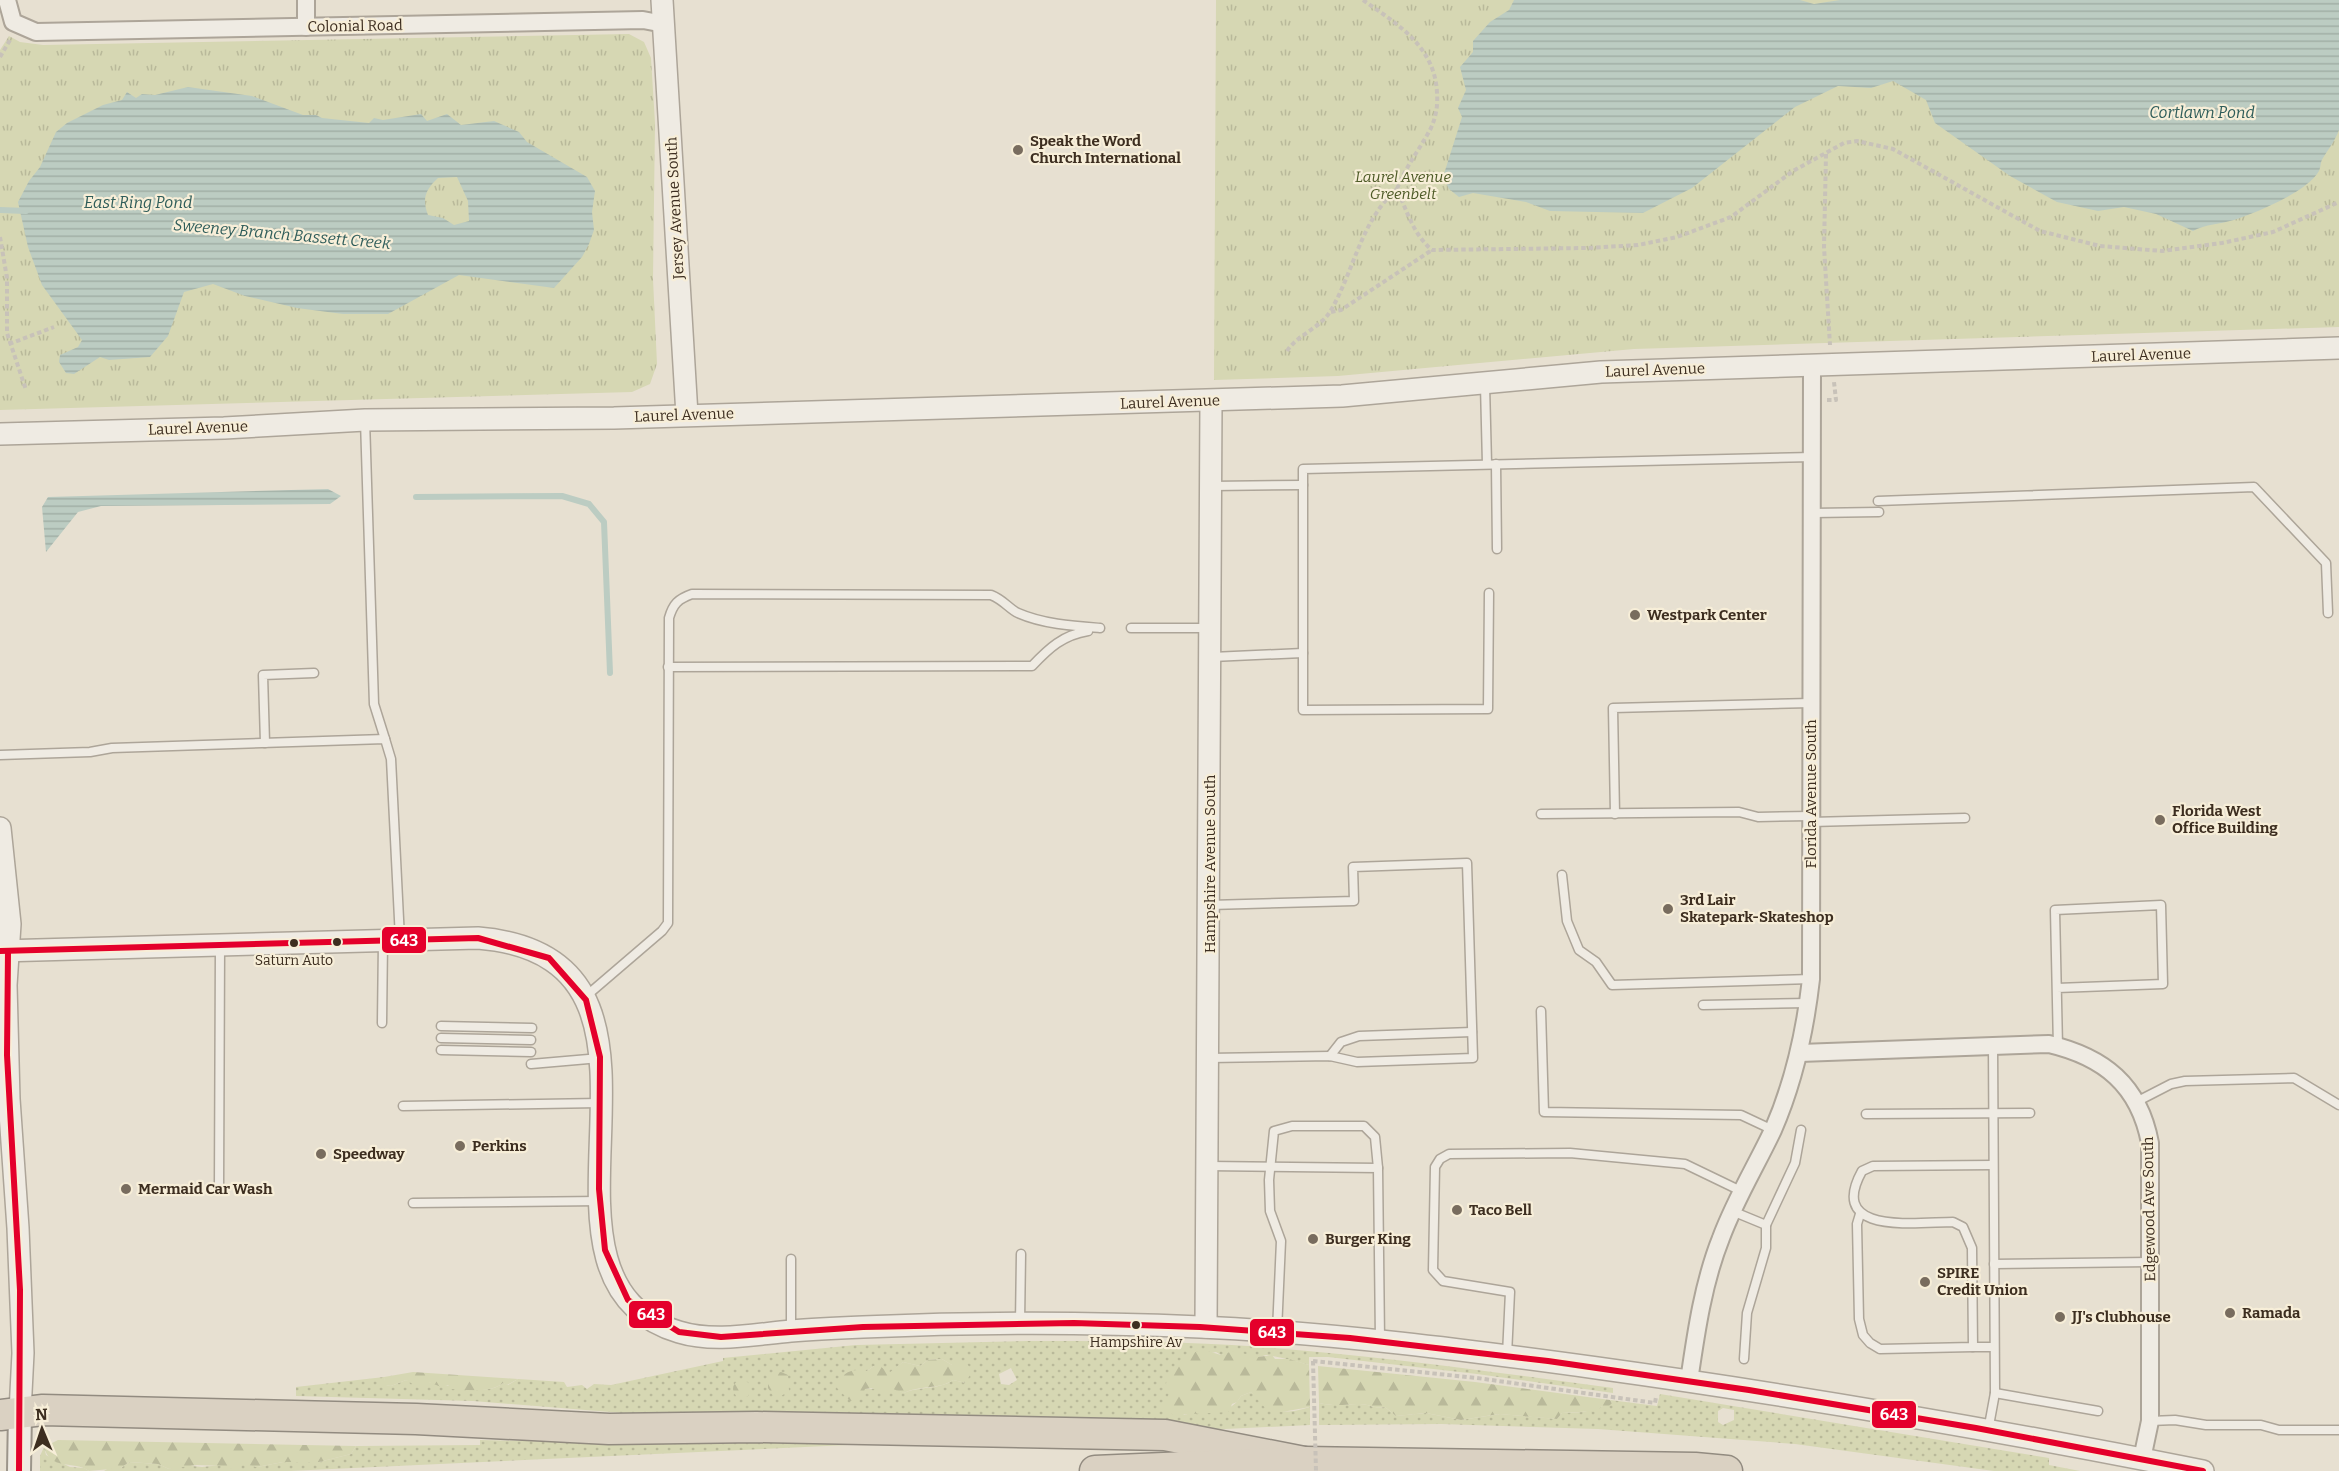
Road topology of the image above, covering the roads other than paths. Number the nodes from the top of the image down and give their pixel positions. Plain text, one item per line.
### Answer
1 (7, 0) edge
2 (306, 0) edge
3 (663, 0) edge
4 (664, 24) junction
5 (306, 27) junction
6 (2339, 348) edge
7 (1812, 365) junction
8 (1485, 384) junction
9 (1211, 401) junction
10 (687, 415) junction
11 (365, 420) junction
12 (0, 434) edge
13 (1813, 457) junction
14 (1491, 464) junction
15 (1303, 485) junction
16 (1212, 486) junction
17 (1878, 501) dead end
18 (1879, 512) dead end
19 (1813, 513) junction
20 (1497, 549) dead end
21 (1489, 593) dead end
22 (2328, 613) dead end
23 (1131, 628) dead end
24 (1212, 628) junction
25 (1302, 654) junction
26 (1212, 657) junction
27 (669, 667) junction
28 (314, 673) dead end
29 (1811, 703) junction
30 (385, 738) junction
31 (265, 743) junction
32 (0, 755) edge
33 (1541, 814) dead end
34 (1615, 814) junction
35 (1965, 818) dead end
36 (1811, 819) junction
37 (0, 828) edge
38 (1562, 875) dead end
39 (1209, 905) junction
40 (391, 940) junction
41 (220, 945) junction
42 (4, 951) edge
43 (1811, 980) junction
44 (2057, 988) junction
45 (585, 997) junction
46 (1808, 1003) junction
47 (1703, 1005) dead end
48 (1541, 1011) dead end
49 (382, 1023) dead end
50 (441, 1026) dead end
51 (532, 1028) dead end
52 (1472, 1032) junction
53 (441, 1038) dead end
54 (531, 1040) dead end
55 (1993, 1045) junction
56 (2058, 1047) junction
57 (441, 1050) dead end
58 (531, 1052) dead end
59 (1800, 1053) junction
60 (1330, 1056) junction
61 (600, 1058) junction
62 (1208, 1058) junction
63 (531, 1064) dead end
64 (2136, 1102) junction
65 (601, 1103) junction
66 (2339, 1105) edge
67 (404, 1106) dead end
68 (1993, 1113) junction
69 (2030, 1113) dead end
70 (1866, 1114) dead end
71 (1773, 1130) junction
72 (1801, 1130) dead end
73 (1994, 1165) junction
74 (1208, 1166) junction
75 (1270, 1166) junction
76 (1378, 1168) junction
77 (219, 1188) dead end
78 (1741, 1191) junction
79 (601, 1201) junction
80 (413, 1203) dead end
81 (1732, 1211) junction
82 (1860, 1214) junction
83 (1766, 1225) junction
84 (1021, 1254) dead end
85 (791, 1259) dead end
86 (2150, 1262) junction
87 (1994, 1264) junction
88 (1020, 1323) junction
89 (1206, 1327) junction
90 (791, 1331) junction
91 (1277, 1332) junction
92 (1380, 1341) junction
93 (1973, 1347) junction
94 (1995, 1347) junction
95 (1507, 1356) junction
96 (1744, 1359) dead end
97 (1689, 1381) junction
98 (1995, 1393) junction
99 (2098, 1411) dead end
100 (10, 1414) edge
101 (2150, 1421) junction
102 (2339, 1430) edge
103 (1988, 1431) junction
104 (2142, 1459) junction
105 (19, 1466) edge
106 (1310, 1467) edge
107 (1095, 1471) edge
108 (1727, 1471) edge
109 (2203, 1471) edge

1 - 5 street, Colonial Road
2 - 5 street
3 - 4 street, Jersey Avenue South
4 - 5 street, Colonial Road
4 - 10 street, Jersey Avenue South
6 - 7 street, Laurel Avenue
7 - 8 street, Laurel Avenue
7 - 13 street, Florida Avenue South
8 - 9 street, Laurel Avenue
8 - 14 lane
9 - 10 street, Laurel Avenue
9 - 16 street, Hampshire Avenue South
10 - 11 street, Laurel Avenue
11 - 12 street, Laurel Avenue
11 - 30 lane
13 - 14 lane
13 - 19 street, Florida Avenue South
14 - 15 lane
14 - 20 lane
15 - 16 lane
15 - 25 lane
16 - 24 street, Hampshire Avenue South
17 - 22 lane
18 - 19 lane
19 - 29 street, Florida Avenue South
21 - 25 lane
23 - 24 lane
24 - 26 street, Hampshire Avenue South
25 - 26 lane
26 - 39 street, Hampshire Avenue South
27 - 27 lane
27 - 45 lane
28 - 31 lane
29 - 34 lane
29 - 36 street, Florida Avenue South
30 - 31 lane
30 - 40 lane
31 - 32 lane
33 - 34 lane
34 - 36 lane
35 - 36 lane
36 - 43 street, Florida Avenue South
37 - 42 street
38 - 43 lane
39 - 52 lane
39 - 62 street, Hampshire Avenue South
40 - 41 street
40 - 45 street
40 - 49 lane
41 - 42 street
41 - 77 lane
42 - 100 street
43 - 46 street, Florida Avenue South
44 - 44 lane
44 - 56 lane
45 - 61 street
46 - 47 lane
46 - 59 street, Florida Avenue South
48 - 71 lane
50 - 51 lane
52 - 60 lane
52 - 60 lane
53 - 54 lane
55 - 56 street, Edgewood Ave South
55 - 59 street, Edgewood Ave South
55 - 68 lane
56 - 64 street, Edgewood Ave South
57 - 58 lane
59 - 71 street, Florida Avenue South
60 - 62 lane
61 - 63 lane
61 - 65 street
62 - 74 street, Hampshire Avenue South
64 - 66 lane
64 - 86 street, Edgewood Ave South
65 - 67 lane
65 - 79 street
68 - 69 lane
68 - 70 lane
68 - 73 lane
71 - 78 street, Florida Avenue South
72 - 83 lane
73 - 82 lane
73 - 87 lane
74 - 75 lane
74 - 89 street, Hampshire Avenue South
75 - 76 lane
75 - 76 lane
75 - 91 lane
76 - 92 lane
78 - 81 street, Florida Avenue South
78 - 95 lane
79 - 80 lane
79 - 90 street
81 - 83 lane
81 - 97 street, Florida Avenue South
82 - 93 lane
82 - 93 lane
83 - 96 lane
84 - 88 lane
85 - 90 lane
86 - 87 lane
86 - 101 street, Edgewood Ave South
87 - 94 lane
88 - 89 street
88 - 90 street
89 - 91 street
91 - 92 street
92 - 95 street
93 - 94 lane
94 - 98 lane
95 - 97 street
97 - 103 street
98 - 99 lane
98 - 103 lane
100 - 105 main road
100 - 106 highway
101 - 102 lane
101 - 104 street, Edgewood Ave South
103 - 104 street
104 - 109 street
106 - 107 highway
106 - 108 highway

